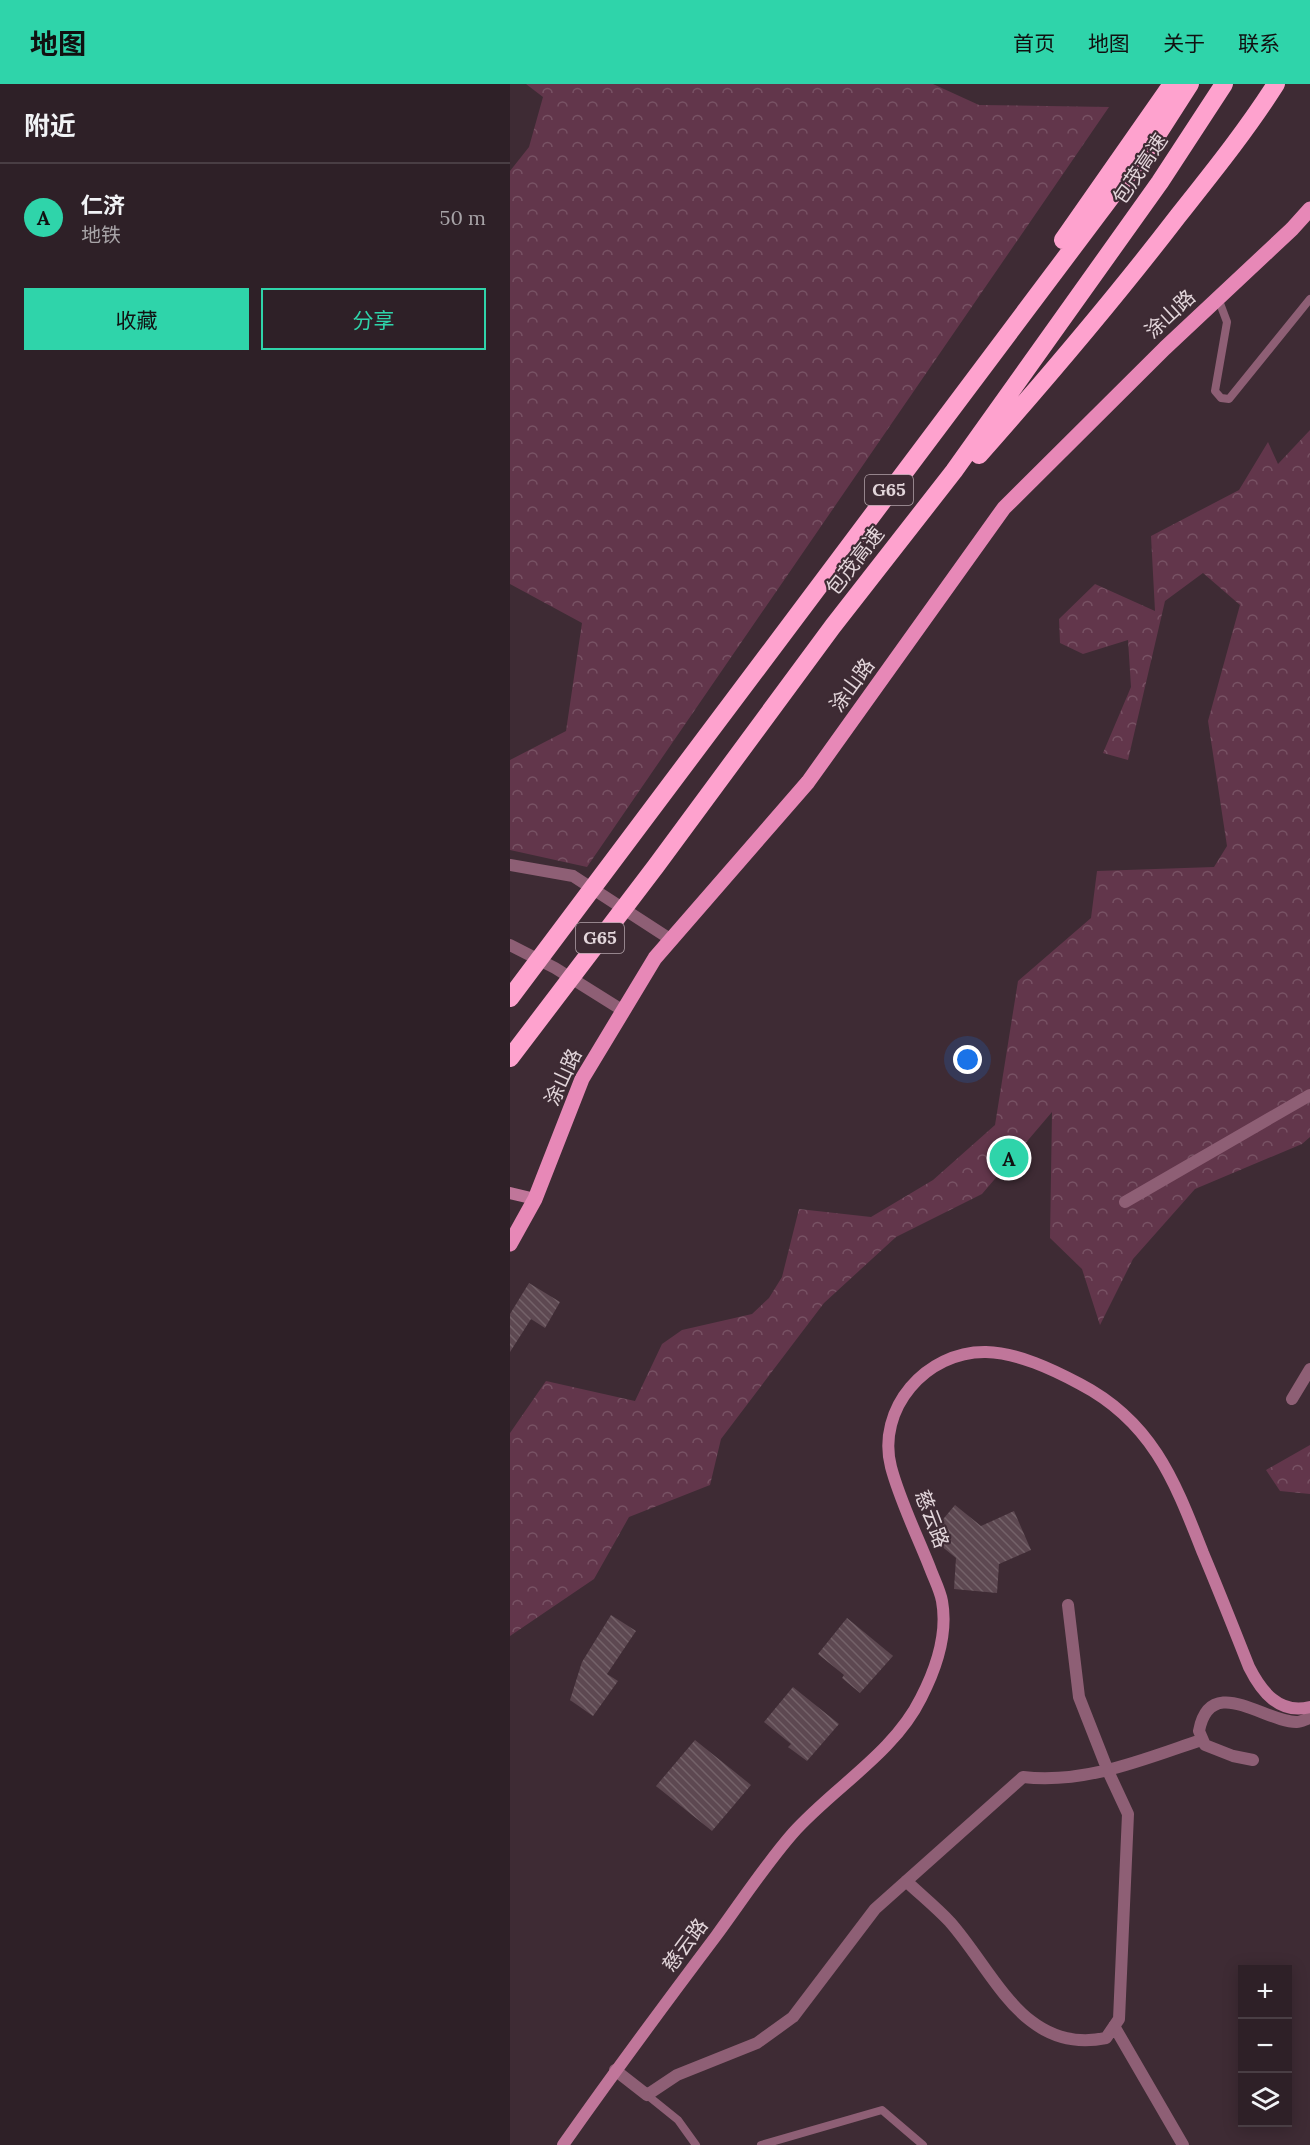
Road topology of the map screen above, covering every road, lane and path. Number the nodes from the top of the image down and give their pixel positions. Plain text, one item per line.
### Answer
1 (1172, 84) edge
2 (1190, 84) edge
3 (1224, 84) edge
4 (1276, 84) edge
5 (1310, 209) edge
6 (1218, 298) junction
7 (1310, 299) edge
8 (873, 511) junction
9 (874, 573) junction
10 (510, 866) edge
11 (670, 939) junction
12 (510, 945) edge
13 (513, 994) edge
14 (622, 1010) junction
15 (510, 1058) edge
16 (1310, 1095) edge
17 (510, 1193) edge
18 (536, 1199) junction
19 (1125, 1202) dead end
20 (510, 1244) edge
21 (1310, 1369) edge
22 (1292, 1399) dead end
23 (1068, 1605) dead end
24 (1310, 1707) edge
25 (1310, 1718) edge
26 (1200, 1740) junction
27 (1253, 1760) dead end
28 (1108, 1772) junction
29 (906, 1881) junction
30 (1114, 2026) junction
31 (615, 2070) junction
32 (646, 2095) junction
33 (563, 2145) edge
34 (696, 2145) edge
35 (761, 2145) edge
36 (923, 2145) edge
37 (1183, 2145) edge

1 - 8 highway
2 - 8 highway, 包茂高速 / G65
3 - 9 highway, 包茂高速 / G65
4 - 9 highway
5 - 6 main road, 涂山路
6 - 7 lane
6 - 11 main road, 涂山路
8 - 13 highway, 包茂高速 / G65
9 - 15 highway, 包茂高速 / G65
10 - 11 street
11 - 14 main road, 涂山路
12 - 14 street
14 - 18 main road, 涂山路
16 - 19 street
17 - 18 street
18 - 20 main road, 涂山路
21 - 22 street
23 - 28 street
24 - 31 street, 慈云路
25 - 26 street
26 - 27 street
26 - 28 street
28 - 29 street
28 - 30 street
29 - 30 street
29 - 32 street
30 - 37 street
31 - 32 street
31 - 33 street, 慈云路
32 - 34 lane
35 - 36 lane

